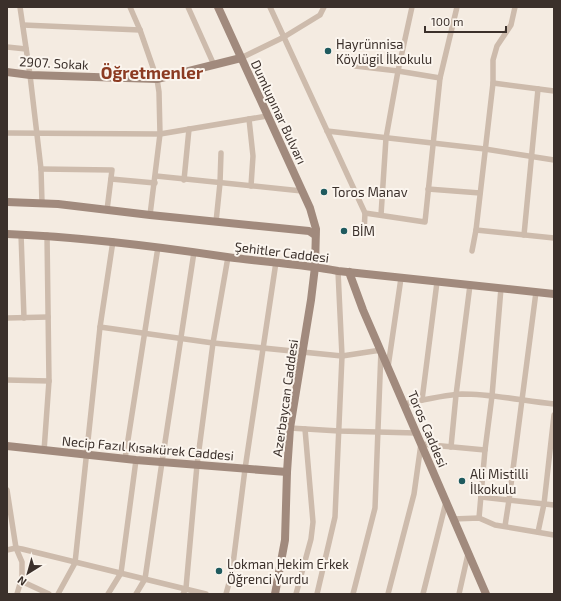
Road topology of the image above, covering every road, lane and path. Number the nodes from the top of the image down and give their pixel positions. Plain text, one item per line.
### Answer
1 (20, 7) edge
2 (130, 7) edge
3 (188, 7) edge
4 (218, 7) edge
5 (270, 7) edge
6 (324, 7) edge
7 (412, 7) edge
8 (457, 7) edge
9 (515, 7) edge
10 (23, 25) junction
11 (140, 30) junction
12 (284, 37) junction
13 (7, 47) edge
14 (26, 49) junction
15 (241, 58) junction
16 (214, 65) junction
17 (355, 66) dead end
18 (398, 71) junction
19 (7, 72) edge
20 (30, 75) junction
21 (157, 78) junction
22 (440, 78) junction
23 (493, 83) junction
24 (538, 89) junction
25 (554, 91) edge
26 (267, 116) junction
27 (249, 119) junction
28 (188, 129) junction
29 (327, 131) junction
30 (7, 132) edge
31 (35, 132) junction
32 (160, 134) junction
33 (386, 138) junction
34 (433, 143) junction
35 (485, 149) junction
36 (221, 153) dead end
37 (531, 156) junction
38 (554, 160) edge
39 (40, 170) junction
40 (156, 176) junction
41 (111, 179) junction
42 (184, 180) junction
43 (154, 183) junction
44 (220, 183) junction
45 (251, 186) junction
46 (428, 189) junction
47 (302, 191) junction
48 (480, 193) junction
49 (7, 202) edge
50 (42, 203) junction
51 (107, 210) junction
52 (364, 213) junction
53 (150, 215) junction
54 (381, 215) junction
55 (216, 222) junction
56 (476, 230) junction
57 (316, 232) junction
58 (364, 233) dead end
59 (7, 234) edge
60 (21, 234) junction
61 (47, 235) junction
62 (524, 235) junction
63 (554, 238) edge
64 (113, 241) junction
65 (158, 247) junction
66 (472, 251) dead end
67 (194, 252) junction
68 (228, 257) junction
69 (276, 262) junction
70 (315, 266) junction
71 (338, 271) junction
72 (349, 272) junction
73 (401, 278) junction
74 (437, 282) junction
75 (470, 285) junction
76 (501, 288) junction
77 (536, 292) junction
78 (554, 294) edge
79 (48, 317) junction
80 (7, 318) edge
81 (24, 318) junction
82 (100, 327) junction
83 (144, 333) junction
84 (181, 338) junction
85 (213, 343) junction
86 (262, 348) junction
87 (381, 350) junction
88 (303, 352) junction
89 (342, 356) junction
90 (388, 367) junction
91 (7, 380) edge
92 (48, 381) junction
93 (456, 395) junction
94 (492, 396) junction
95 (422, 400) junction
96 (522, 401) junction
97 (404, 404) junction
98 (554, 404) edge
99 (554, 415) edge
100 (290, 428) junction
101 (306, 429) junction
102 (339, 431) junction
103 (379, 432) junction
104 (416, 433) junction
105 (421, 444) junction
106 (7, 446) edge
107 (451, 447) junction
108 (485, 450) junction
109 (44, 451) junction
110 (87, 455) junction
111 (125, 459) junction
112 (136, 460) junction
113 (162, 462) junction
114 (197, 465) junction
115 (245, 469) junction
116 (287, 472) junction
117 (7, 490) edge
118 (481, 497) junction
119 (509, 500) junction
120 (446, 502) junction
121 (544, 504) junction
122 (554, 505) edge
123 (479, 518) junction
124 (453, 519) junction
125 (505, 526) junction
126 (538, 532) junction
127 (554, 535) edge
128 (16, 548) junction
129 (7, 550) edge
130 (468, 554) junction
131 (75, 563) junction
132 (120, 573) junction
133 (145, 579) junction
134 (21, 581) junction
135 (186, 588) junction
136 (17, 594) edge
137 (49, 594) edge
138 (58, 594) edge
139 (108, 594) edge
140 (136, 594) edge
141 (183, 594) edge
142 (206, 594) edge
143 (226, 594) edge
144 (275, 594) edge
145 (296, 594) edge
146 (317, 594) edge
147 (353, 594) edge
148 (388, 594) edge
149 (423, 594) edge
150 (459, 594) edge
151 (486, 594) edge

1 - 10 street
2 - 11 street
3 - 16 street
4 - 15 street, Dumlupınar Bulvarı
5 - 12 street
6 - 12 street
7 - 18 street
8 - 22 street
9 - 23 street
10 - 11 street
10 - 14 street
11 - 21 street
12 - 15 street
12 - 29 street
13 - 14 street
14 - 20 street
15 - 16 street, 2907. Sokak
15 - 26 street, Dumlupınar Bulvarı
16 - 21 street, 2907. Sokak
17 - 18 street
18 - 22 street
18 - 33 street
19 - 20 street, 2907. Sokak
20 - 21 street, 2907. Sokak
20 - 31 street
21 - 32 street
22 - 34 street
23 - 24 street
23 - 35 street
24 - 25 street
24 - 37 street
26 - 27 street
26 - 47 street, Dumlupınar Bulvarı
27 - 28 street
27 - 45 street
28 - 32 street
28 - 42 street
29 - 33 street
29 - 52 street
30 - 31 street
31 - 32 street
31 - 39 street
32 - 40 street
33 - 34 street
33 - 54 street
34 - 35 street
34 - 46 street
35 - 37 street
35 - 48 street
36 - 44 street
37 - 38 street
37 - 62 street
39 - 41 street
39 - 50 street
40 - 42 street
40 - 43 street
41 - 43 street
41 - 51 street
42 - 44 street
43 - 53 street
44 - 45 street
44 - 55 street
45 - 47 street
46 - 48 street
46 - 54 street
47 - 57 street, Dumlupınar Bulvarı
48 - 56 street
49 - 50 street
50 - 51 street
51 - 53 street
52 - 54 street
52 - 58 street
53 - 55 street
55 - 57 street
56 - 62 street
56 - 66 street
57 - 70 street, Azerbaycan Caddesi
59 - 60 street, Şehitler Caddesi
60 - 61 street, Şehitler Caddesi
60 - 81 street
61 - 64 street, Şehitler Caddesi
61 - 79 street
62 - 63 street
64 - 65 street, Şehitler Caddesi
64 - 82 street
65 - 67 street, Şehitler Caddesi
65 - 83 street
67 - 68 street, Şehitler Caddesi
67 - 84 street
68 - 69 street, Şehitler Caddesi
68 - 85 street
69 - 70 street, Şehitler Caddesi
69 - 86 street
70 - 71 street, Şehitler Caddesi
70 - 88 street, Azerbaycan Caddesi
71 - 72 street, Şehitler Caddesi
71 - 89 street
72 - 73 street, Şehitler Caddesi
72 - 87 street, Toros Caddesi
73 - 74 street, Şehitler Caddesi
73 - 90 street
74 - 75 street, Şehitler Caddesi
74 - 95 street
75 - 76 street, Şehitler Caddesi
75 - 93 street
76 - 77 street, Şehitler Caddesi
76 - 94 street
77 - 78 street, Şehitler Caddesi
77 - 96 street
79 - 81 street
79 - 92 street
80 - 81 street
82 - 83 street
82 - 110 street
83 - 84 street
83 - 111 street
84 - 85 street
84 - 113 street
85 - 86 street
85 - 114 street
86 - 88 street
86 - 115 street
87 - 89 street
87 - 90 street, Toros Caddesi
87 - 103 street
88 - 89 street
88 - 100 street, Azerbaycan Caddesi
89 - 102 street
90 - 97 street, Toros Caddesi
91 - 92 street
92 - 109 street
93 - 94 street
93 - 95 street
93 - 107 street
94 - 96 street
94 - 108 street
95 - 97 street
96 - 98 street
96 - 119 street
97 - 104 street, Toros Caddesi
99 - 121 street
100 - 101 street
100 - 116 street, Azerbaycan Caddesi
101 - 102 street
101 - 145 street
102 - 103 street
102 - 146 street
103 - 104 street
103 - 147 street
104 - 105 street, Toros Caddesi
105 - 107 street
105 - 120 street, Toros Caddesi
105 - 148 street
106 - 109 street, Necip Fazıl Kısakürek Caddesi
107 - 108 street
108 - 118 street
109 - 110 street, Necip Fazıl Kısakürek Caddesi
110 - 111 street, Necip Fazıl Kısakürek Caddesi
110 - 131 street
111 - 112 street, Necip Fazıl Kısakürek Caddesi
112 - 113 street, Necip Fazıl Kısakürek Caddesi
112 - 132 street
113 - 114 street, Necip Fazıl Kısakürek Caddesi
113 - 133 street
114 - 115 street, Necip Fazıl Kısakürek Caddesi
114 - 135 street
115 - 116 street, Necip Fazıl Kısakürek Caddesi
115 - 143 street
116 - 144 street, Azerbaycan Caddesi
117 - 128 street
118 - 119 street
118 - 123 street
119 - 121 street
119 - 125 street
120 - 124 street, Toros Caddesi
120 - 149 street
121 - 122 street
121 - 126 street
123 - 124 street
123 - 125 street
124 - 130 street, Toros Caddesi
125 - 126 street
126 - 127 street
128 - 129 street
128 - 131 street
128 - 134 street
130 - 150 street
130 - 151 street, Toros Caddesi
131 - 132 street
131 - 138 street
132 - 133 street
132 - 139 street
133 - 135 street
133 - 140 street
134 - 136 street
134 - 137 street
135 - 141 street
135 - 142 street

